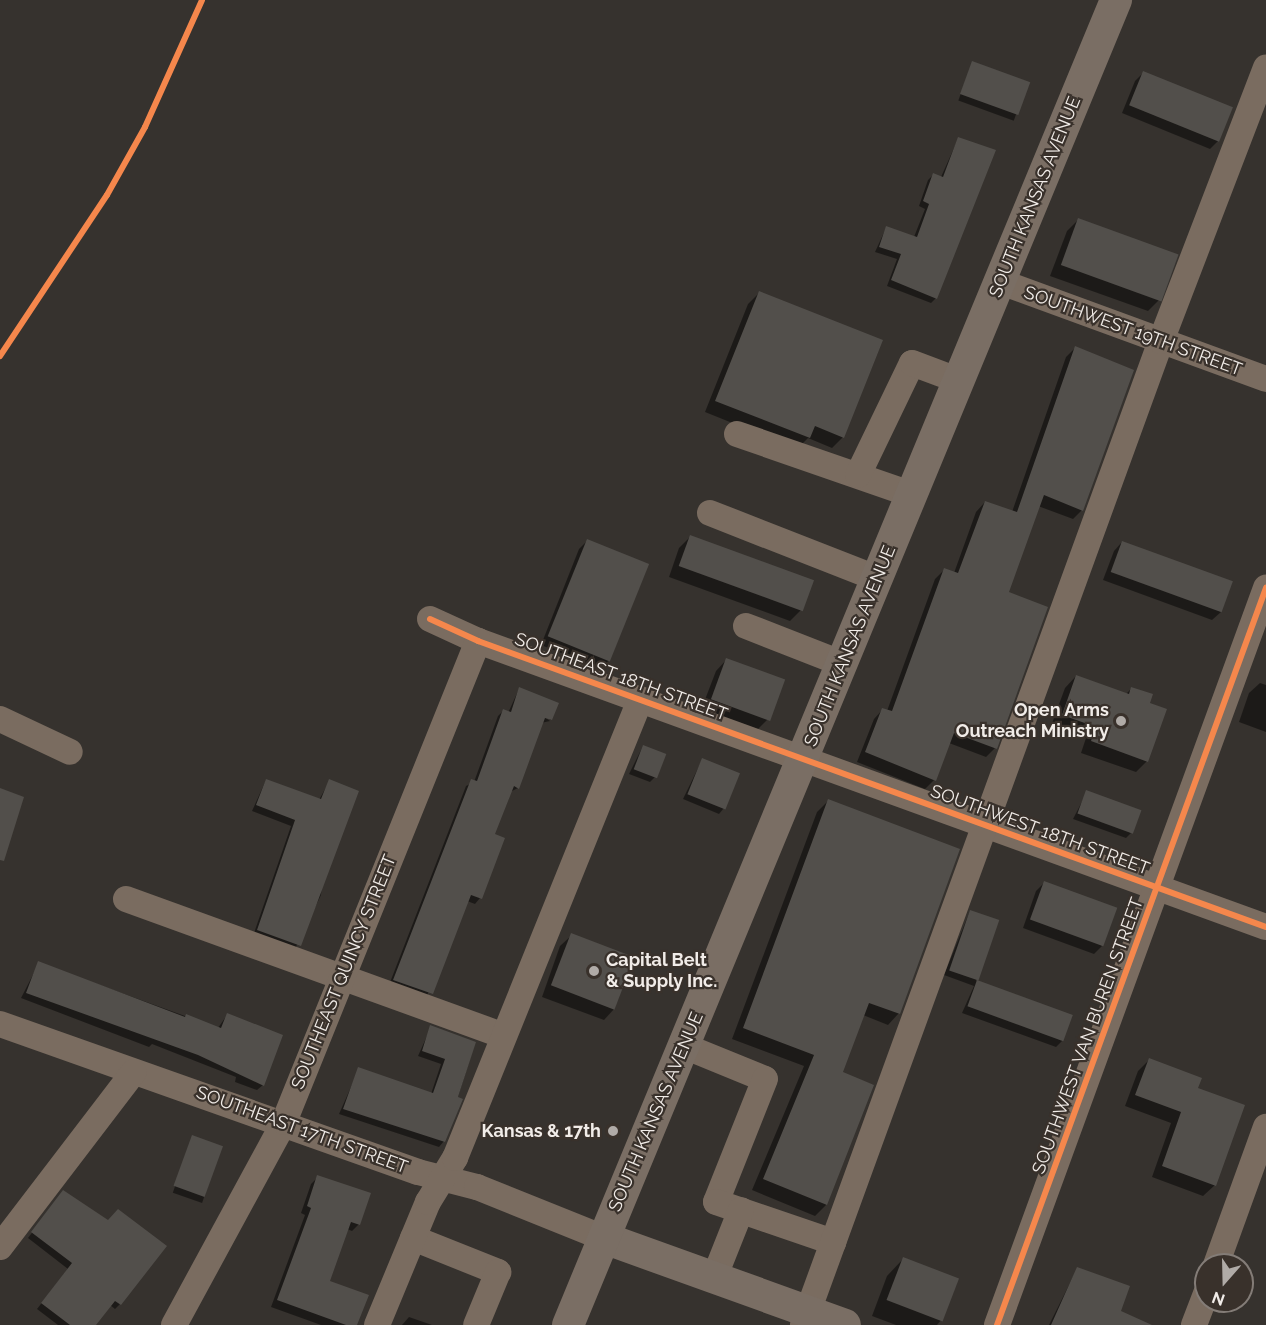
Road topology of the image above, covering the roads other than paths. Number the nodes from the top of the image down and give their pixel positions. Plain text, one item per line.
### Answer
1 (1116, 0) edge
2 (1266, 67) edge
3 (1001, 282) junction
4 (1161, 341) junction
5 (1266, 379) edge
6 (960, 381) junction
7 (737, 434) dead end
8 (858, 475) junction
9 (913, 495) junction
10 (710, 513) dead end
11 (878, 579) junction
12 (1266, 588) edge
13 (430, 619) dead end
14 (746, 626) dead end
15 (478, 641) junction
16 (843, 664) junction
17 (640, 699) junction
18 (0, 719) edge
19 (70, 752) dead end
20 (804, 760) junction
21 (987, 827) junction
22 (1158, 889) junction
23 (126, 899) dead end
24 (1266, 927) edge
25 (341, 977) junction
26 (0, 1024) edge
27 (502, 1035) junction
28 (684, 1046) junction
29 (134, 1072) junction
30 (284, 1122) junction
31 (1266, 1127) edge
32 (442, 1178) junction
33 (741, 1210) junction
34 (413, 1238) junction
35 (603, 1238) junction
36 (833, 1242) junction
37 (0, 1247) edge
38 (1220, 1253) edge
39 (714, 1278) junction
40 (805, 1318) edge
41 (174, 1325) edge
42 (377, 1325) edge
43 (476, 1325) edge
44 (568, 1325) edge
45 (845, 1325) edge
46 (997, 1325) edge

1 - 3 main road, SOUTH KANSAS AVENUE
2 - 4 street
3 - 4 street, SOUTHWEST 19TH STREET
3 - 6 main road, SOUTH KANSAS AVENUE
4 - 5 street, SOUTHWEST 19TH STREET
4 - 21 street
6 - 8 street
6 - 9 main road, SOUTH KANSAS AVENUE
7 - 8 street
8 - 9 street
9 - 11 main road, SOUTH KANSAS AVENUE
10 - 11 street
11 - 16 main road, SOUTH KANSAS AVENUE
12 - 22 street, SOUTHWEST VAN BUREN STREET
13 - 15 street, SOUTHEAST 18TH STREET
14 - 16 street
15 - 17 street, SOUTHEAST 18TH STREET
15 - 25 street, SOUTHEAST QUINCY STREET
16 - 20 main road, SOUTH KANSAS AVENUE
17 - 20 street, SOUTHEAST 18TH STREET
17 - 27 street
18 - 19 street
20 - 21 street, SOUTHWEST 18TH STREET
20 - 28 main road, SOUTH KANSAS AVENUE
21 - 22 street, SOUTHWEST 18TH STREET
21 - 36 street
22 - 24 street, SOUTHWEST 18TH STREET
22 - 46 street, SOUTHWEST VAN BUREN STREET
23 - 25 street
25 - 27 street
25 - 30 street, SOUTHEAST QUINCY STREET
26 - 29 street, SOUTHEAST 17TH STREET
27 - 32 street
28 - 33 street
28 - 35 main road, SOUTH KANSAS AVENUE
29 - 30 street, SOUTHEAST 17TH STREET
29 - 37 street
30 - 32 street, SOUTHEAST 17TH STREET
30 - 41 street, SOUTHEAST QUINCY STREET
31 - 38 street
32 - 34 street
32 - 35 street, SOUTHEAST 17TH STREET
33 - 36 street
33 - 39 street
34 - 42 street
34 - 43 street
35 - 39 main road
35 - 44 main road, SOUTH KANSAS AVENUE
36 - 40 street
39 - 40 main road
40 - 45 main road

